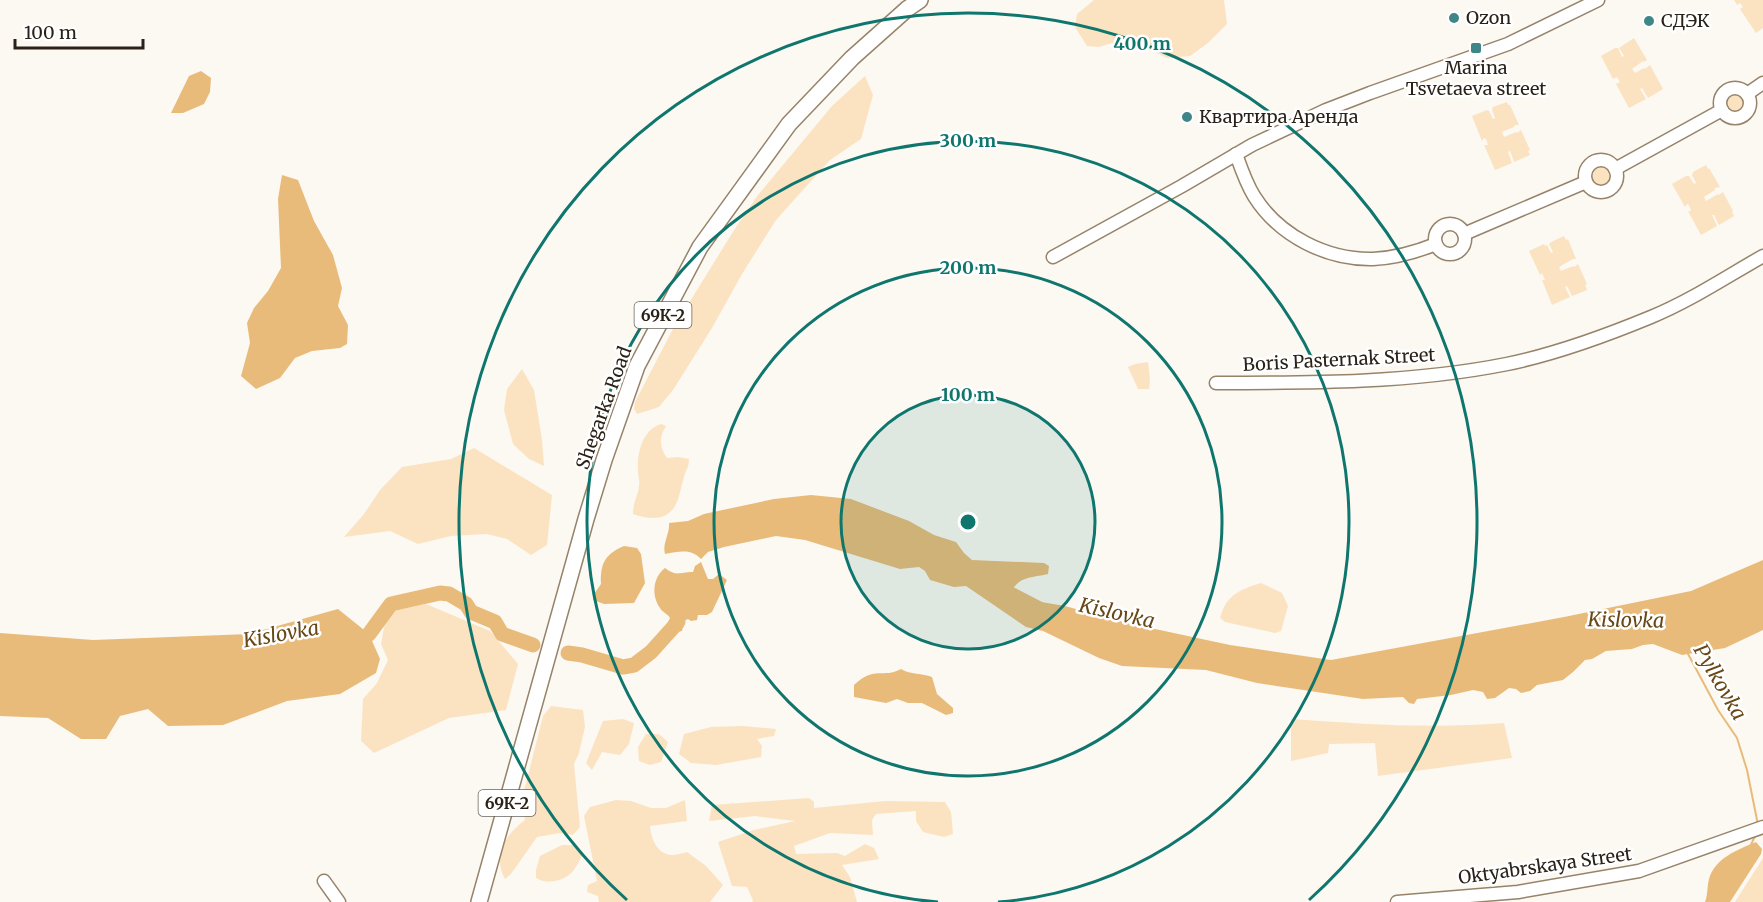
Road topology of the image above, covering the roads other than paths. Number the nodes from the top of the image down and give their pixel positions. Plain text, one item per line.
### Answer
1 (920, 0) edge
2 (1598, 0) edge
3 (1763, 83) edge
4 (1747, 94) junction
5 (1722, 110) junction
6 (1236, 154) junction
7 (1615, 169) junction
8 (1586, 182) junction
9 (1464, 234) junction
10 (1436, 244) junction
11 (1763, 256) edge
12 (1053, 257) dead end
13 (1216, 383) dead end
14 (1763, 827) edge
15 (324, 881) dead end
16 (339, 902) edge
17 (479, 902) edge
18 (1397, 902) edge

1 - 17 main road, Shegarka Road / 69К-2
2 - 6 street
3 - 4 street
4 - 5 street
4 - 5 street
5 - 7 street
6 - 10 street
6 - 12 street
7 - 8 street
7 - 8 street
8 - 9 street
9 - 10 street
9 - 10 street
11 - 13 street, Boris Pasternak Street
14 - 18 street, Oktyabrskaya Street
15 - 16 street

